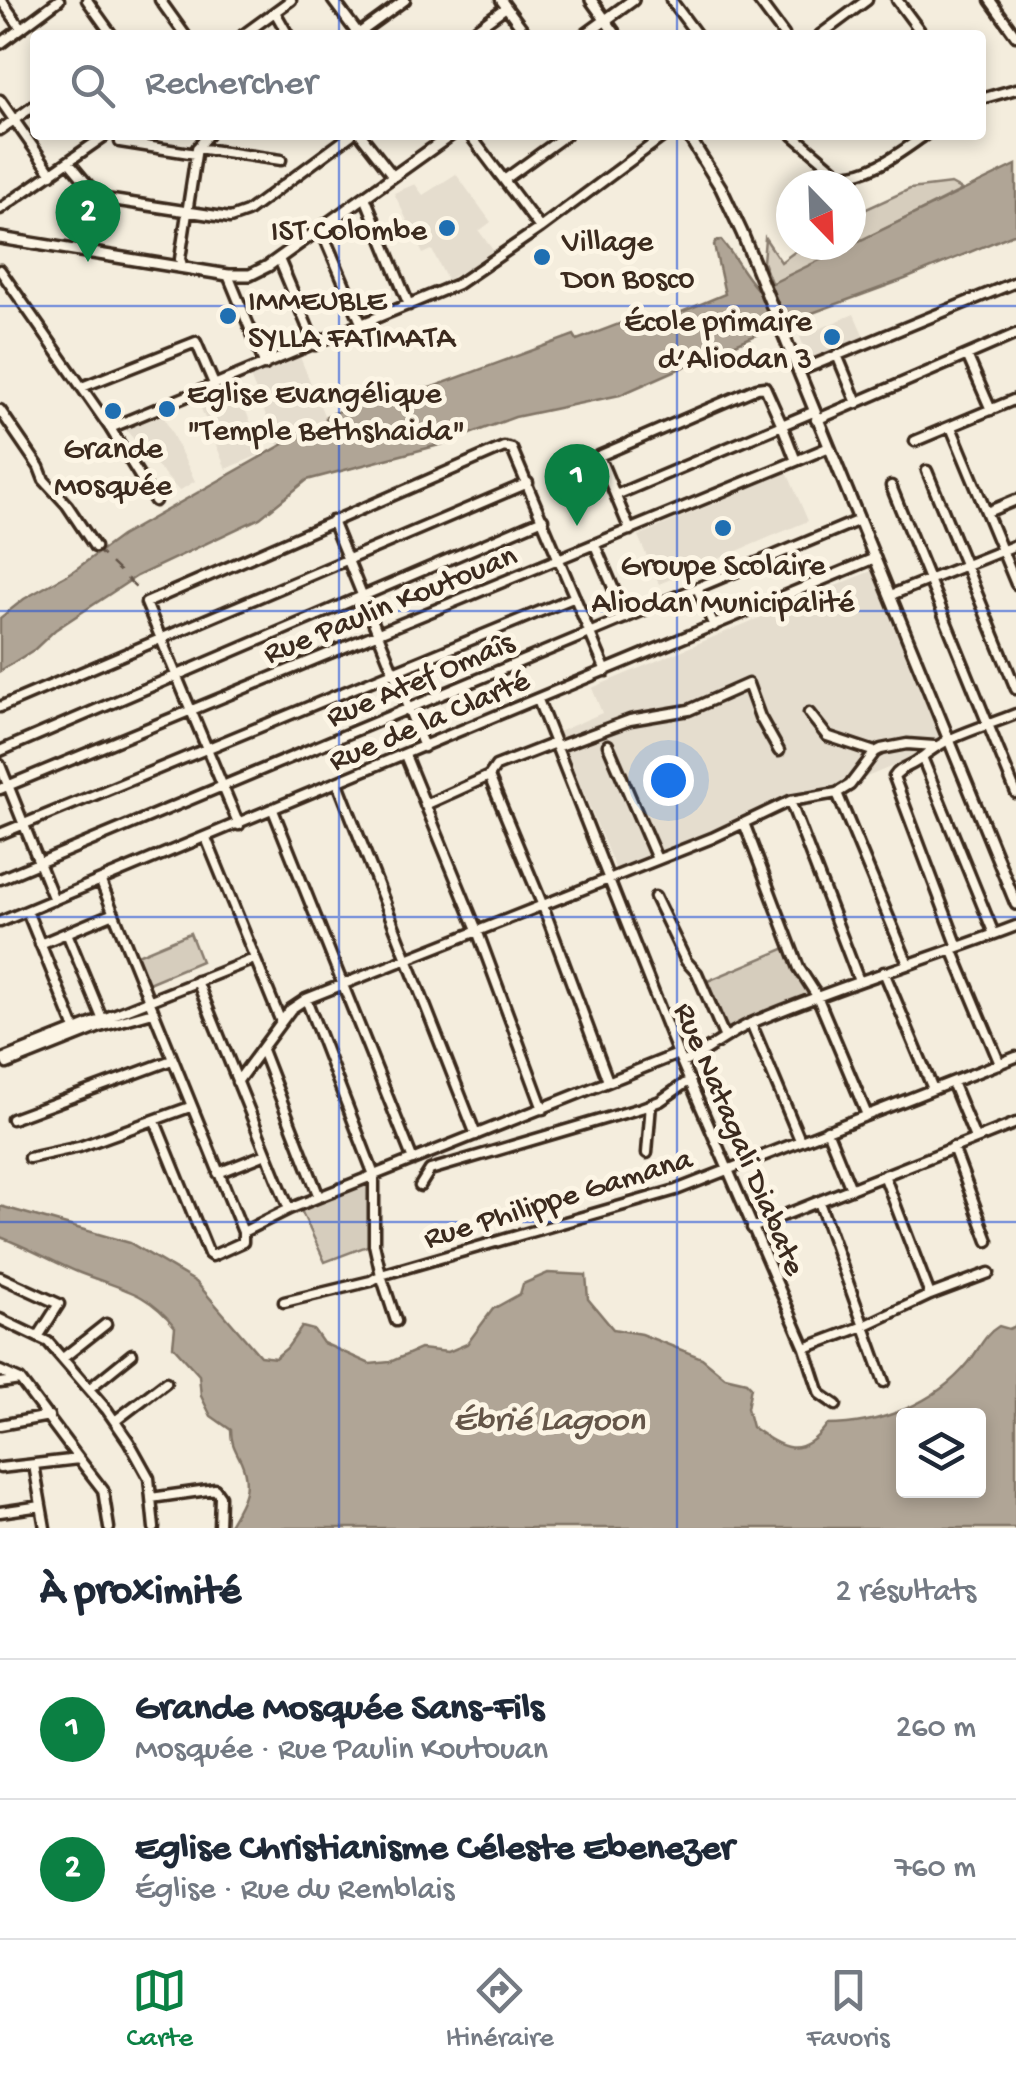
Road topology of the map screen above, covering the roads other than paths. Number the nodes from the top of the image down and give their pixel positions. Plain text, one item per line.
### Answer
1 (0, 0) edge
2 (59, 0) edge
3 (87, 0) edge
4 (176, 0) edge
5 (291, 0) edge
6 (333, 0) edge
7 (405, 0) edge
8 (591, 0) edge
9 (633, 0) edge
10 (671, 0) edge
11 (758, 0) edge
12 (868, 0) edge
13 (896, 0) edge
14 (990, 0) edge
15 (163, 4) edge
16 (504, 4) edge
17 (275, 12) junction
18 (605, 20) junction
19 (21, 28) junction
20 (108, 30) edge
21 (181, 30) edge
22 (250, 30) edge
23 (285, 30) edge
24 (354, 30) edge
25 (365, 30) edge
26 (474, 30) edge
27 (522, 30) edge
28 (592, 30) edge
29 (612, 30) edge
30 (693, 30) edge
31 (780, 30) edge
32 (827, 30) edge
33 (919, 30) edge
34 (1016, 36) edge
35 (0, 44) edge
36 (1016, 89) edge
37 (986, 98) edge
38 (0, 100) edge
39 (30, 109) edge
40 (14, 120) junction
41 (0, 130) edge
42 (99, 140) edge
43 (204, 140) edge
44 (344, 140) edge
45 (365, 140) edge
46 (434, 140) edge
47 (474, 140) edge
48 (559, 140) edge
49 (658, 140) edge
50 (691, 140) edge
51 (799, 140) edge
52 (905, 140) edge
53 (918, 140) edge
54 (120, 142) dead end
55 (909, 146) junction
56 (196, 151) junction
57 (281, 160) dead end
58 (69, 162) junction
59 (52, 174) junction
60 (393, 176) junction
61 (504, 180) junction
62 (365, 197) junction
63 (0, 210) edge
64 (188, 213) junction
65 (321, 228) junction
66 (540, 228) junction
67 (0, 238) edge
68 (279, 259) junction
69 (182, 268) junction
70 (0, 270) edge
71 (228, 275) junction
72 (1016, 282) edge
73 (410, 305) junction
74 (362, 325) junction
75 (1016, 334) edge
76 (314, 345) junction
77 (838, 355) junction
78 (967, 355) junction
79 (265, 365) junction
80 (799, 371) junction
81 (214, 384) junction
82 (82, 387) junction
83 (1016, 399) edge
84 (857, 403) junction
85 (0, 410) edge
86 (990, 410) junction
87 (815, 416) junction
88 (782, 425) junction
89 (951, 427) junction
90 (110, 428) junction
91 (915, 441) dead end
92 (827, 448) junction
93 (796, 461) junction
94 (927, 470) dead end
95 (528, 483) junction
96 (891, 486) dead end
97 (616, 495) junction
98 (1016, 500) edge
99 (155, 501) dead end
100 (987, 512) junction
101 (543, 519) junction
102 (332, 521) junction
103 (857, 521) junction
104 (630, 530) junction
105 (595, 545) junction
106 (1016, 545) edge
107 (95, 547) dead end
108 (1002, 550) junction
109 (875, 558) junction
110 (346, 559) junction
111 (560, 560) junction
112 (966, 565) junction
113 (930, 580) junction
114 (1016, 584) edge
115 (697, 588) junction
116 (361, 595) junction
117 (890, 595) junction
118 (576, 596) junction
119 (626, 618) junction
120 (714, 626) junction
121 (590, 632) junction
122 (377, 636) junction
123 (162, 639) junction
124 (392, 670) junction
125 (606, 671) junction
126 (177, 676) junction
127 (1016, 689) edge
128 (538, 700) junction
129 (0, 707) edge
130 (408, 709) junction
131 (192, 710) junction
132 (810, 713) dead end
133 (1016, 714) edge
134 (988, 725) junction
135 (950, 740) junction
136 (556, 745) junction
137 (608, 745) dead end
138 (934, 746) junction
139 (207, 747) junction
140 (424, 747) junction
141 (0, 751) edge
142 (780, 751) dead end
143 (875, 752) junction
144 (405, 755) junction
145 (922, 758) junction
146 (0, 765) edge
147 (488, 776) junction
148 (338, 783) junction
149 (222, 786) junction
150 (4, 788) edge
151 (838, 792) junction
152 (1016, 793) edge
153 (790, 801) junction
154 (425, 805) junction
155 (273, 810) junction
156 (744, 823) junction
157 (24, 824) junction
158 (239, 824) junction
159 (0, 834) edge
160 (206, 838) junction
161 (656, 859) junction
162 (40, 862) junction
163 (608, 878) junction
164 (0, 879) edge
165 (101, 882) junction
166 (655, 897) dead end
167 (54, 900) junction
168 (1016, 904) edge
169 (542, 906) junction
170 (26, 911) junction
171 (114, 914) junction
172 (0, 922) edge
173 (1016, 926) edge
174 (478, 932) junction
175 (67, 933) junction
176 (994, 934) junction
177 (40, 944) junction
178 (955, 948) junction
179 (254, 959) junction
180 (408, 960) junction
181 (908, 964) junction
182 (884, 972) junction
183 (860, 981) junction
184 (198, 982) junction
185 (343, 985) junction
186 (817, 996) junction
187 (306, 999) junction
188 (149, 1001) junction
189 (153, 1012) junction
190 (102, 1018) junction
191 (281, 1022) junction
192 (750, 1023) junction
193 (75, 1029) junction
194 (725, 1038) junction
195 (262, 1050) junction
196 (1016, 1057) edge
197 (680, 1058) junction
198 (172, 1060) junction
199 (4, 1062) edge
200 (1000, 1064) junction
201 (690, 1080) junction
202 (608, 1081) junction
203 (236, 1082) junction
204 (952, 1082) junction
205 (933, 1089) junction
206 (651, 1104) junction
207 (190, 1107) junction
208 (543, 1109) junction
209 (866, 1115) junction
210 (12, 1119) dead end
211 (155, 1121) junction
212 (1016, 1123) edge
213 (827, 1130) junction
214 (476, 1135) junction
215 (975, 1138) junction
216 (800, 1140) junction
217 (953, 1147) junction
218 (648, 1153) dead end
219 (266, 1154) junction
220 (29, 1158) dead end
221 (413, 1160) junction
222 (727, 1170) junction
223 (218, 1174) junction
224 (374, 1175) junction
225 (884, 1176) junction
226 (420, 1186) dead end
227 (851, 1189) junction
228 (319, 1198) junction
229 (819, 1202) junction
230 (289, 1210) junction
231 (752, 1228) junction
232 (242, 1232) junction
233 (988, 1240) dead end
234 (990, 1273) dead end
235 (381, 1275) junction
236 (0, 1276) edge
237 (930, 1295) junction
238 (284, 1302) dead end
239 (0, 1319) edge
240 (396, 1321) dead end
241 (106, 1324) dead end
242 (864, 1326) junction
243 (38, 1337) junction
244 (804, 1348) junction
245 (132, 1354) dead end
246 (63, 1358) junction
247 (0, 1370) edge
248 (20, 1380) junction
249 (166, 1382) dead end
250 (884, 1382) dead end
251 (0, 1383) edge
252 (90, 1388) junction
253 (836, 1405) dead end
254 (49, 1416) junction
255 (115, 1422) junction
256 (0, 1424) edge
257 (78, 1458) junction
258 (34, 1464) junction
259 (0, 1468) edge
260 (150, 1498) junction
261 (42, 1506) junction
262 (0, 1512) edge
263 (45, 1528) edge
264 (108, 1528) edge
265 (154, 1528) edge
266 (220, 1528) edge

1 - 19 street
2 - 19 street
3 - 20 street
4 - 15 street
5 - 17 street
6 - 24 street
7 - 25 street
8 - 18 street
9 - 18 street
10 - 30 street
11 - 31 street
12 - 32 street
13 - 33 street
14 - 34 street
15 - 21 street
16 - 26 street
16 - 27 street
17 - 22 street
17 - 23 street
18 - 28 street
18 - 29 street
19 - 35 street
36 - 37 street
38 - 40 street
39 - 40 street
40 - 41 street
40 - 59 street
42 - 58 street
43 - 56 street
44 - 64 street
45 - 60 street
46 - 60 street
47 - 61 street
48 - 61 street
49 - 66 street
50 - 80 street
51 - 55 street
52 - 55 street
53 - 55 street
54 - 56 street
56 - 57 street
56 - 64 street
58 - 59 street
58 - 64 street
59 - 63 street
60 - 62 street
61 - 66 street
62 - 65 street
62 - 73 street
64 - 69 street
65 - 68 street
65 - 74 street
66 - 73 street
67 - 69 street
68 - 71 street
68 - 76 street
69 - 71 street
70 - 82 street
71 - 79 street
72 - 77 street
73 - 74 street
74 - 76 street
75 - 78 street
76 - 79 street
77 - 80 street
77 - 84 street
78 - 84 street
78 - 86 street
79 - 81 street
80 - 87 street
81 - 82 street
81 - 90 street
82 - 90 street
83 - 86 street
84 - 87 street
85 - 107 street
86 - 89 street
87 - 88 street
87 - 92 street
88 - 93 street
88 - 97 street
88 - 97 street
89 - 91 street
89 - 100 street
90 - 99 street
92 - 93 street, Rue Paulin Koutouan
92 - 103 street
93 - 104 street, Rue Paulin Koutouan
94 - 112 street
95 - 101 street
95 - 102 street
95 - 110 street
96 - 113 street
97 - 104 street
98 - 100 street
100 - 108 street
101 - 111 street
101 - 116 street
102 - 110 street
102 - 123 street
103 - 109 street
103 - 115 street, Rue Atef Omaîs
104 - 105 street, Rue Paulin Koutouan
105 - 111 street, Rue Paulin Koutouan
105 - 119 street
106 - 108 street
108 - 112 street
108 - 114 street
109 - 117 street
109 - 120 street, Rue de la Clarté
110 - 116 street
110 - 123 street
111 - 118 street
111 - 122 street, Rue Paulin Koutouan
112 - 113 street
112 - 127 street
113 - 117 street
113 - 134 street
115 - 119 street, Rue Atef Omaîs
115 - 120 street
116 - 122 street
116 - 126 street
117 - 135 street
118 - 121 street
118 - 124 street
119 - 121 street, Rue Atef Omaîs
120 - 125 street, Rue de la Clarté
121 - 125 street
121 - 130 street, Rue Atef Omaîs
122 - 124 street
122 - 131 street, Rue Paulin Koutouan
123 - 126 street
123 - 129 street
124 - 130 street
124 - 139 street
125 - 128 street, Rue de la Clarté
126 - 131 street
126 - 141 street
128 - 136 street, Rue Natagali Diabate
128 - 140 street, Rue de la Clarté
130 - 140 street
130 - 149 street, Rue Atef Omaîs
131 - 139 street
131 - 150 street, Rue Paulin Koutouan
132 - 143 street
133 - 134 street
134 - 135 street
134 - 152 street
135 - 138 street
135 - 168 street
136 - 142 street
136 - 147 street
136 - 163 street, Rue Natagali Diabate
137 - 161 street
138 - 143 street
138 - 145 street
139 - 149 street
139 - 157 street
140 - 144 street, Rue de la Clarté
143 - 151 street
144 - 148 street, Rue de la Clarté
144 - 154 street
145 - 176 street
145 - 178 street
146 - 150 street
147 - 154 street
147 - 169 street
148 - 155 street, Rue de la Clarté
148 - 180 street
149 - 158 street
149 - 162 street, Rue Atef Omaîs
150 - 157 street
151 - 153 street
151 - 181 street
153 - 156 street
153 - 183 street
154 - 174 street
155 - 158 street, Rue de la Clarté
155 - 185 street
156 - 161 street
156 - 186 street
157 - 159 street
157 - 162 street
158 - 160 street, Rue de la Clarté
160 - 165 street, Rue de la Clarté
160 - 179 street
161 - 163 street
162 - 164 street, Rue Atef Omaîs
162 - 167 street
163 - 169 street
163 - 197 street, Rue Natagali Diabate
165 - 167 street, Rue de la Clarté
165 - 171 street
166 - 194 street
167 - 170 street, Rue de la Clarté
169 - 174 street
169 - 202 street
170 - 172 street, Rue de la Clarté
170 - 177 street
171 - 175 street
171 - 188 street
173 - 176 street
174 - 180 street
174 - 208 street
175 - 177 street
175 - 190 street
176 - 178 street
177 - 193 street
178 - 181 street
178 - 200 street
179 - 184 street
179 - 191 street
180 - 185 street
180 - 214 street
181 - 182 street
182 - 183 street
182 - 205 street
183 - 186 street
184 - 188 street
184 - 203 street
185 - 187 street
185 - 221 street
186 - 192 street
186 - 209 street
187 - 191 street
187 - 224 street, Rue Philippe Gamana
188 - 189 street
188 - 190 street
189 - 198 street
189 - 199 street
190 - 193 street
191 - 195 street
192 - 194 street
192 - 216 street
193 - 199 street
194 - 197 street
195 - 203 street
195 - 228 street
196 - 200 street, Rue Philippe Gamana
197 - 201 street, Rue Natagali Diabate
197 - 202 street
198 - 207 street
198 - 210 street
200 - 204 street, Rue Philippe Gamana
201 - 206 street
201 - 222 street, Rue Natagali Diabate
202 - 208 street
203 - 219 street
204 - 205 street, Rue Philippe Gamana
204 - 215 street
205 - 209 street, Rue Philippe Gamana
206 - 218 street
206 - 226 street
207 - 211 street
207 - 223 street
208 - 214 street
209 - 213 street, Rue Philippe Gamana
211 - 220 street
211 - 232 street
212 - 215 street
213 - 216 street, Rue Philippe Gamana
213 - 227 street
214 - 221 street
215 - 217 street
216 - 222 street, Rue Philippe Gamana
217 - 225 street
217 - 233 street
219 - 223 street
219 - 230 street
221 - 224 street
222 - 231 street, Rue Natagali Diabate
222 - 235 street, Rue Philippe Gamana
223 - 232 street
224 - 228 street
224 - 235 street, Rue Philippe Gamana
225 - 227 street
225 - 237 street
227 - 229 street
228 - 230 street
229 - 231 street
229 - 242 street
230 - 232 street
231 - 244 street, Rue Natagali Diabate
234 - 237 street
235 - 238 street
235 - 240 street
236 - 243 street
237 - 242 street
239 - 243 street
241 - 246 street
242 - 244 street
242 - 250 street
243 - 246 street
244 - 253 street, Rue Natagali Diabate
245 - 252 street
246 - 252 street
247 - 248 street
248 - 251 street
248 - 254 street
249 - 255 street
252 - 255 street
254 - 256 street
254 - 257 street
255 - 260 street
257 - 258 street
257 - 264 street
258 - 259 street
258 - 261 street
260 - 265 street
260 - 266 street
261 - 262 street
261 - 263 street

